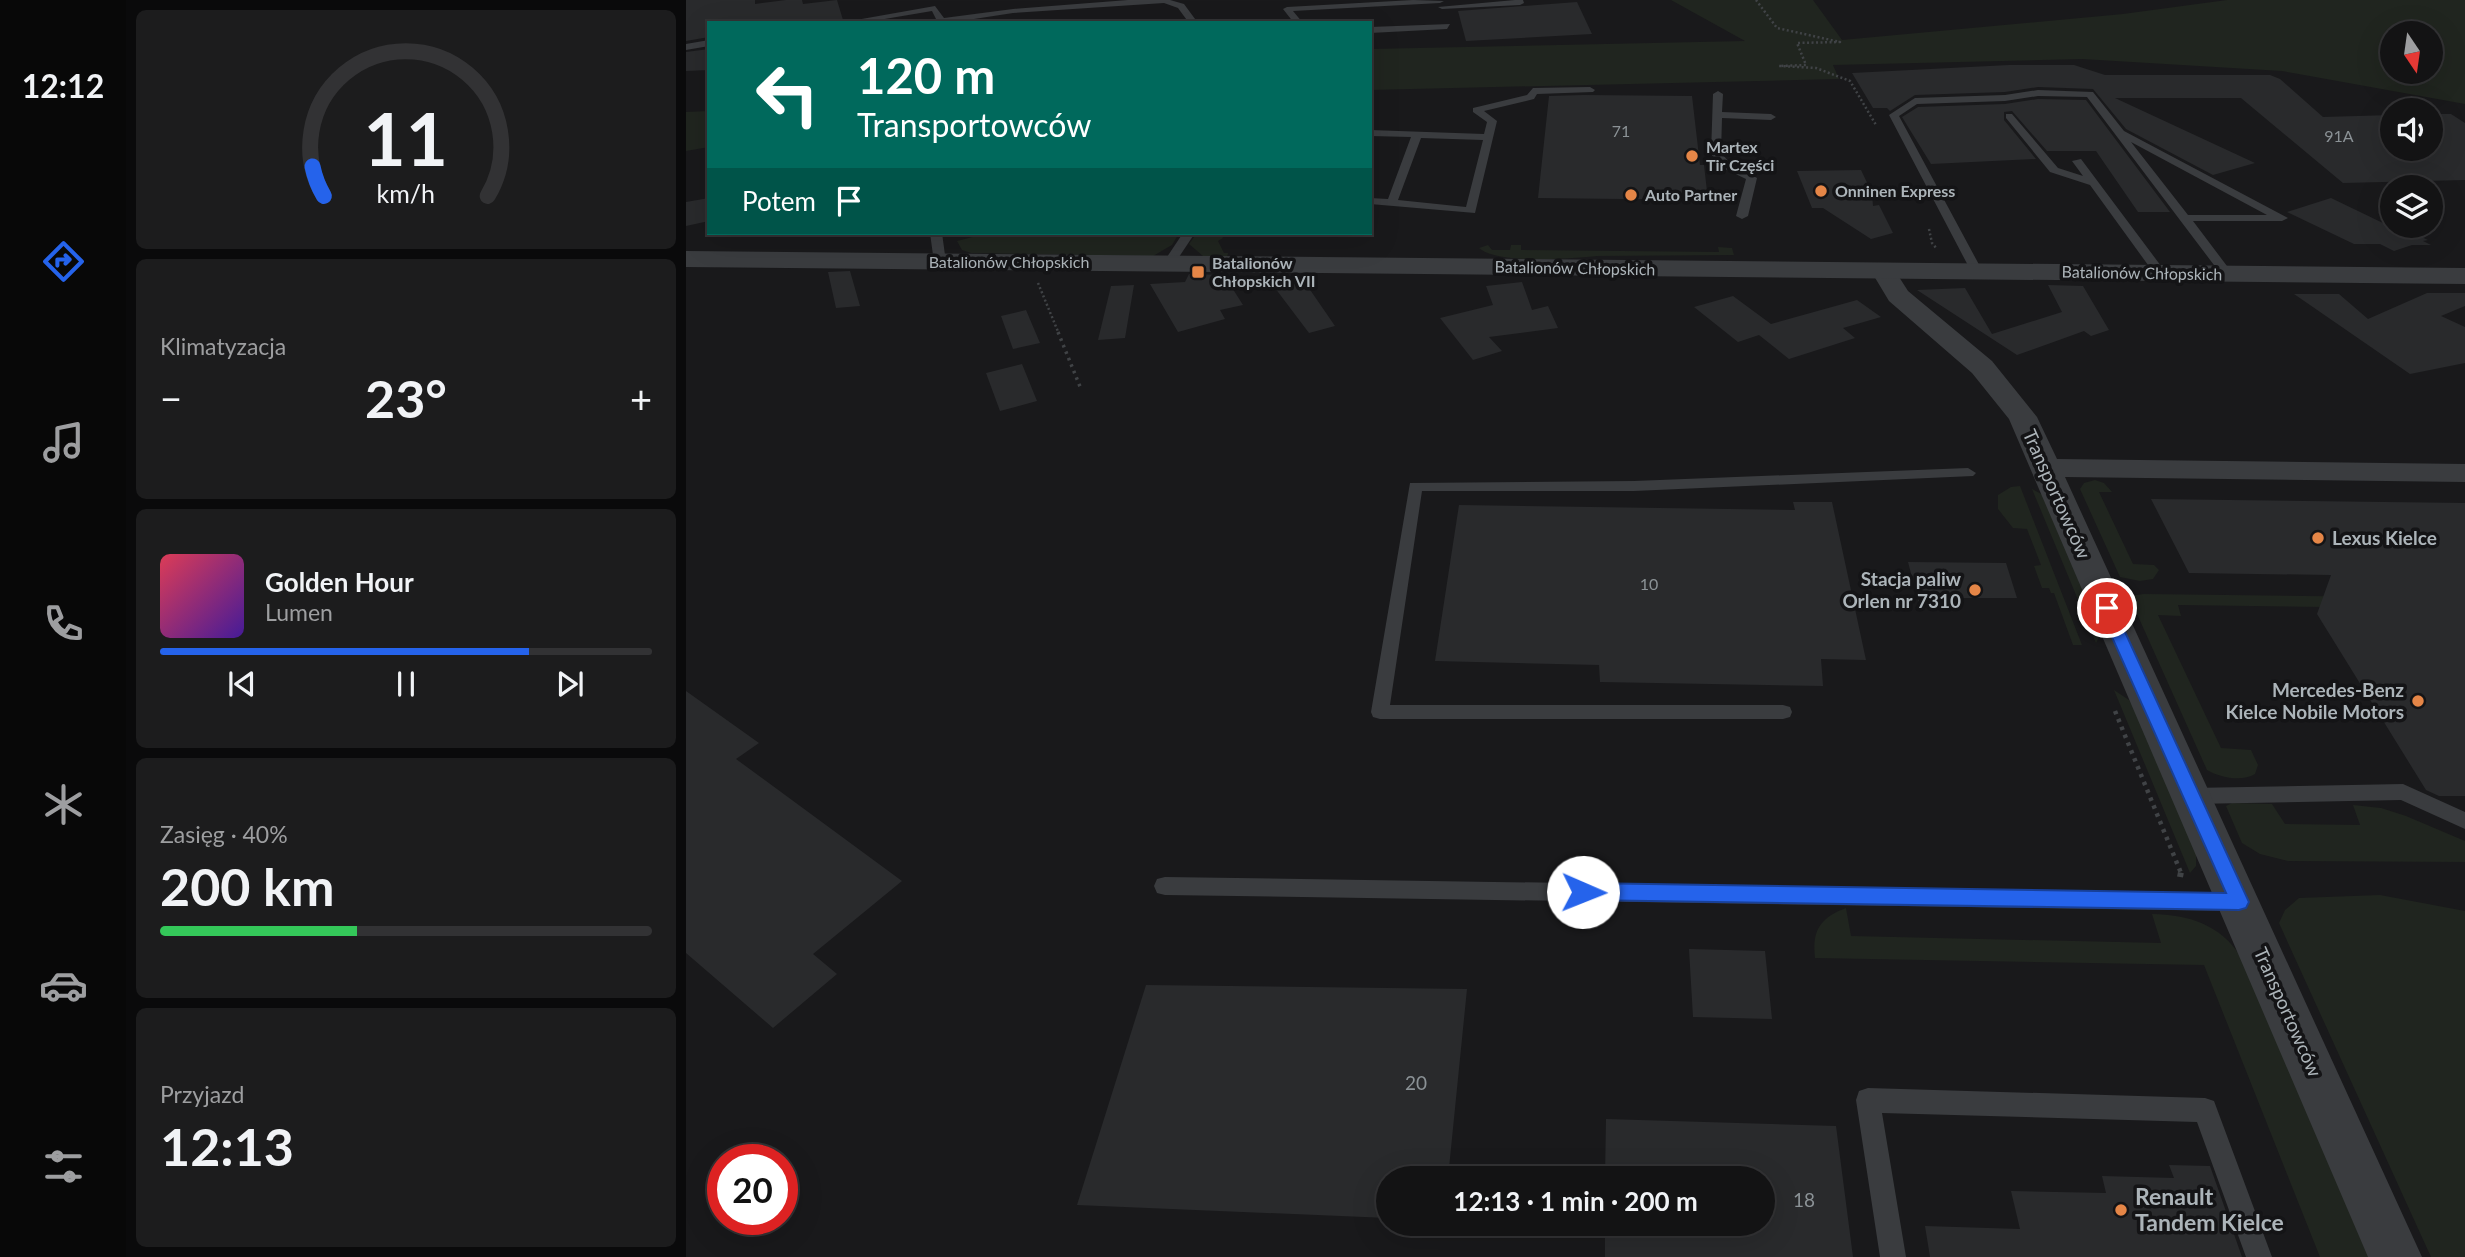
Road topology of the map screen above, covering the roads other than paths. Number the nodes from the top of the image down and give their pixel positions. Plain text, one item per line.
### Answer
1 (897, 0) edge
2 (1519, 0) edge
3 (932, 4) edge
4 (1441, 4) edge
5 (904, 16) edge
6 (860, 21) edge
7 (941, 21) joint
8 (1192, 21) edge
9 (1297, 21) edge
10 (1447, 26) dead end
11 (1372, 30) edge
12 (707, 43) edge
13 (686, 47) edge
14 (1590, 90) dead end
15 (1718, 94) dead end
16 (1717, 116) junction
17 (2009, 116) dead end
18 (1772, 117) dead end
19 (2117, 130) junction
20 (1372, 132) edge
21 (1417, 134) junction
22 (1488, 137) junction
23 (2077, 162) dead end
24 (2093, 183) junction
25 (1372, 201) edge
26 (1392, 203) junction
27 (1742, 216) dead end
28 (2184, 218) junction
29 (936, 235) edge
30 (1188, 235) edge
31 (686, 259) edge
32 (936, 261) junction
33 (1169, 264) junction
34 (1883, 271) junction
35 (1977, 272) junction
36 (2160, 273) junction
37 (2227, 274) junction
38 (2465, 276) edge
39 (2046, 468) junction
40 (1968, 473) dead end
41 (2465, 473) edge
42 (1783, 712) dead end
43 (2191, 796) junction
44 (2465, 821) edge
45 (1165, 886) dead end
46 (2239, 902) junction
47 (1893, 1257) edge
48 (2259, 1257) edge
49 (2395, 1257) edge

1 - 5 lane
2 - 4 lane
3 - 5 lane
3 - 7 lane
4 - 9 lane
5 - 6 lane
7 - 8 lane
10 - 11 lane
12 - 13 lane
14 - 22 lane
15 - 16 lane
16 - 18 lane
16 - 27 lane
17 - 24 lane
19 - 28 lane
19 - 28 lane
19 - 35 lane
20 - 21 lane
21 - 22 lane
21 - 26 lane
22 - 26 lane
23 - 24 lane
24 - 36 lane
25 - 26 lane
28 - 37 lane
29 - 32 lane
30 - 33 lane
31 - 32 street, Batalionów Chłopskich
32 - 33 street, Batalionów Chłopskich
33 - 34 street, Batalionów Chłopskich
34 - 35 street, Batalionów Chłopskich
34 - 39 street, Transportowców
35 - 36 street, Batalionów Chłopskich
36 - 37 street, Batalionów Chłopskich
37 - 38 street, Batalionów Chłopskich
39 - 41 street
39 - 43 street, Transportowców
40 - 42 lane
43 - 44 lane
43 - 46 street, Transportowców
45 - 46 lane
46 - 49 street, Transportowców
47 - 48 lane

